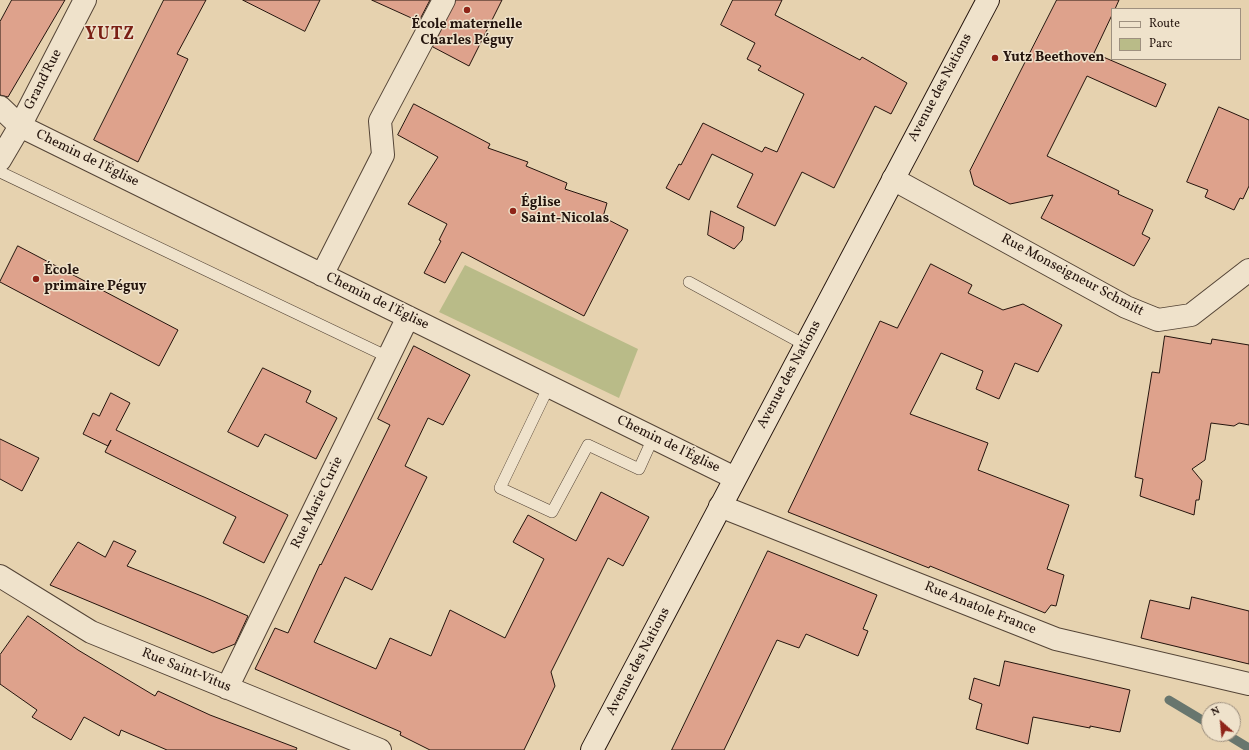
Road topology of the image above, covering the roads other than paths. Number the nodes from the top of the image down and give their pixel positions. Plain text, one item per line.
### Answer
1 (85, 0) edge
2 (444, 0) edge
3 (988, 0) edge
4 (0, 107) edge
5 (20, 126) junction
6 (0, 160) edge
7 (0, 172) edge
8 (893, 179) junction
9 (1249, 270) edge
10 (322, 275) junction
11 (689, 282) dead end
12 (408, 317) junction
13 (805, 345) junction
14 (388, 357) junction
15 (549, 386) junction
16 (653, 438) junction
17 (735, 478) junction
18 (720, 506) junction
19 (0, 576) edge
20 (1249, 684) edge
21 (228, 688) junction
22 (380, 750) edge
23 (592, 750) edge

1 - 5 street, Grand'Rue
2 - 10 street
3 - 8 street, Avenue des Nations
4 - 5 street, Chemin de l'Église
5 - 6 street, Grand'Rue
5 - 10 street, Chemin de l'Église
7 - 14 lane
8 - 9 street, Rue Monseigneur Schmitt
8 - 13 street, Avenue des Nations
10 - 12 street, Chemin de l'Église
11 - 13 lane
12 - 14 street, Rue Marie Curie
12 - 15 street, Chemin de l'Église
13 - 17 street, Avenue des Nations
14 - 21 street, Rue Marie Curie
15 - 16 street, Chemin de l'Église
15 - 16 lane
16 - 17 street, Chemin de l'Église
17 - 18 street, Avenue des Nations
18 - 20 street, Rue Anatole France
18 - 23 street, Avenue des Nations
19 - 21 street, Rue Saint-Vitus
21 - 22 street, Rue Saint-Vitus

